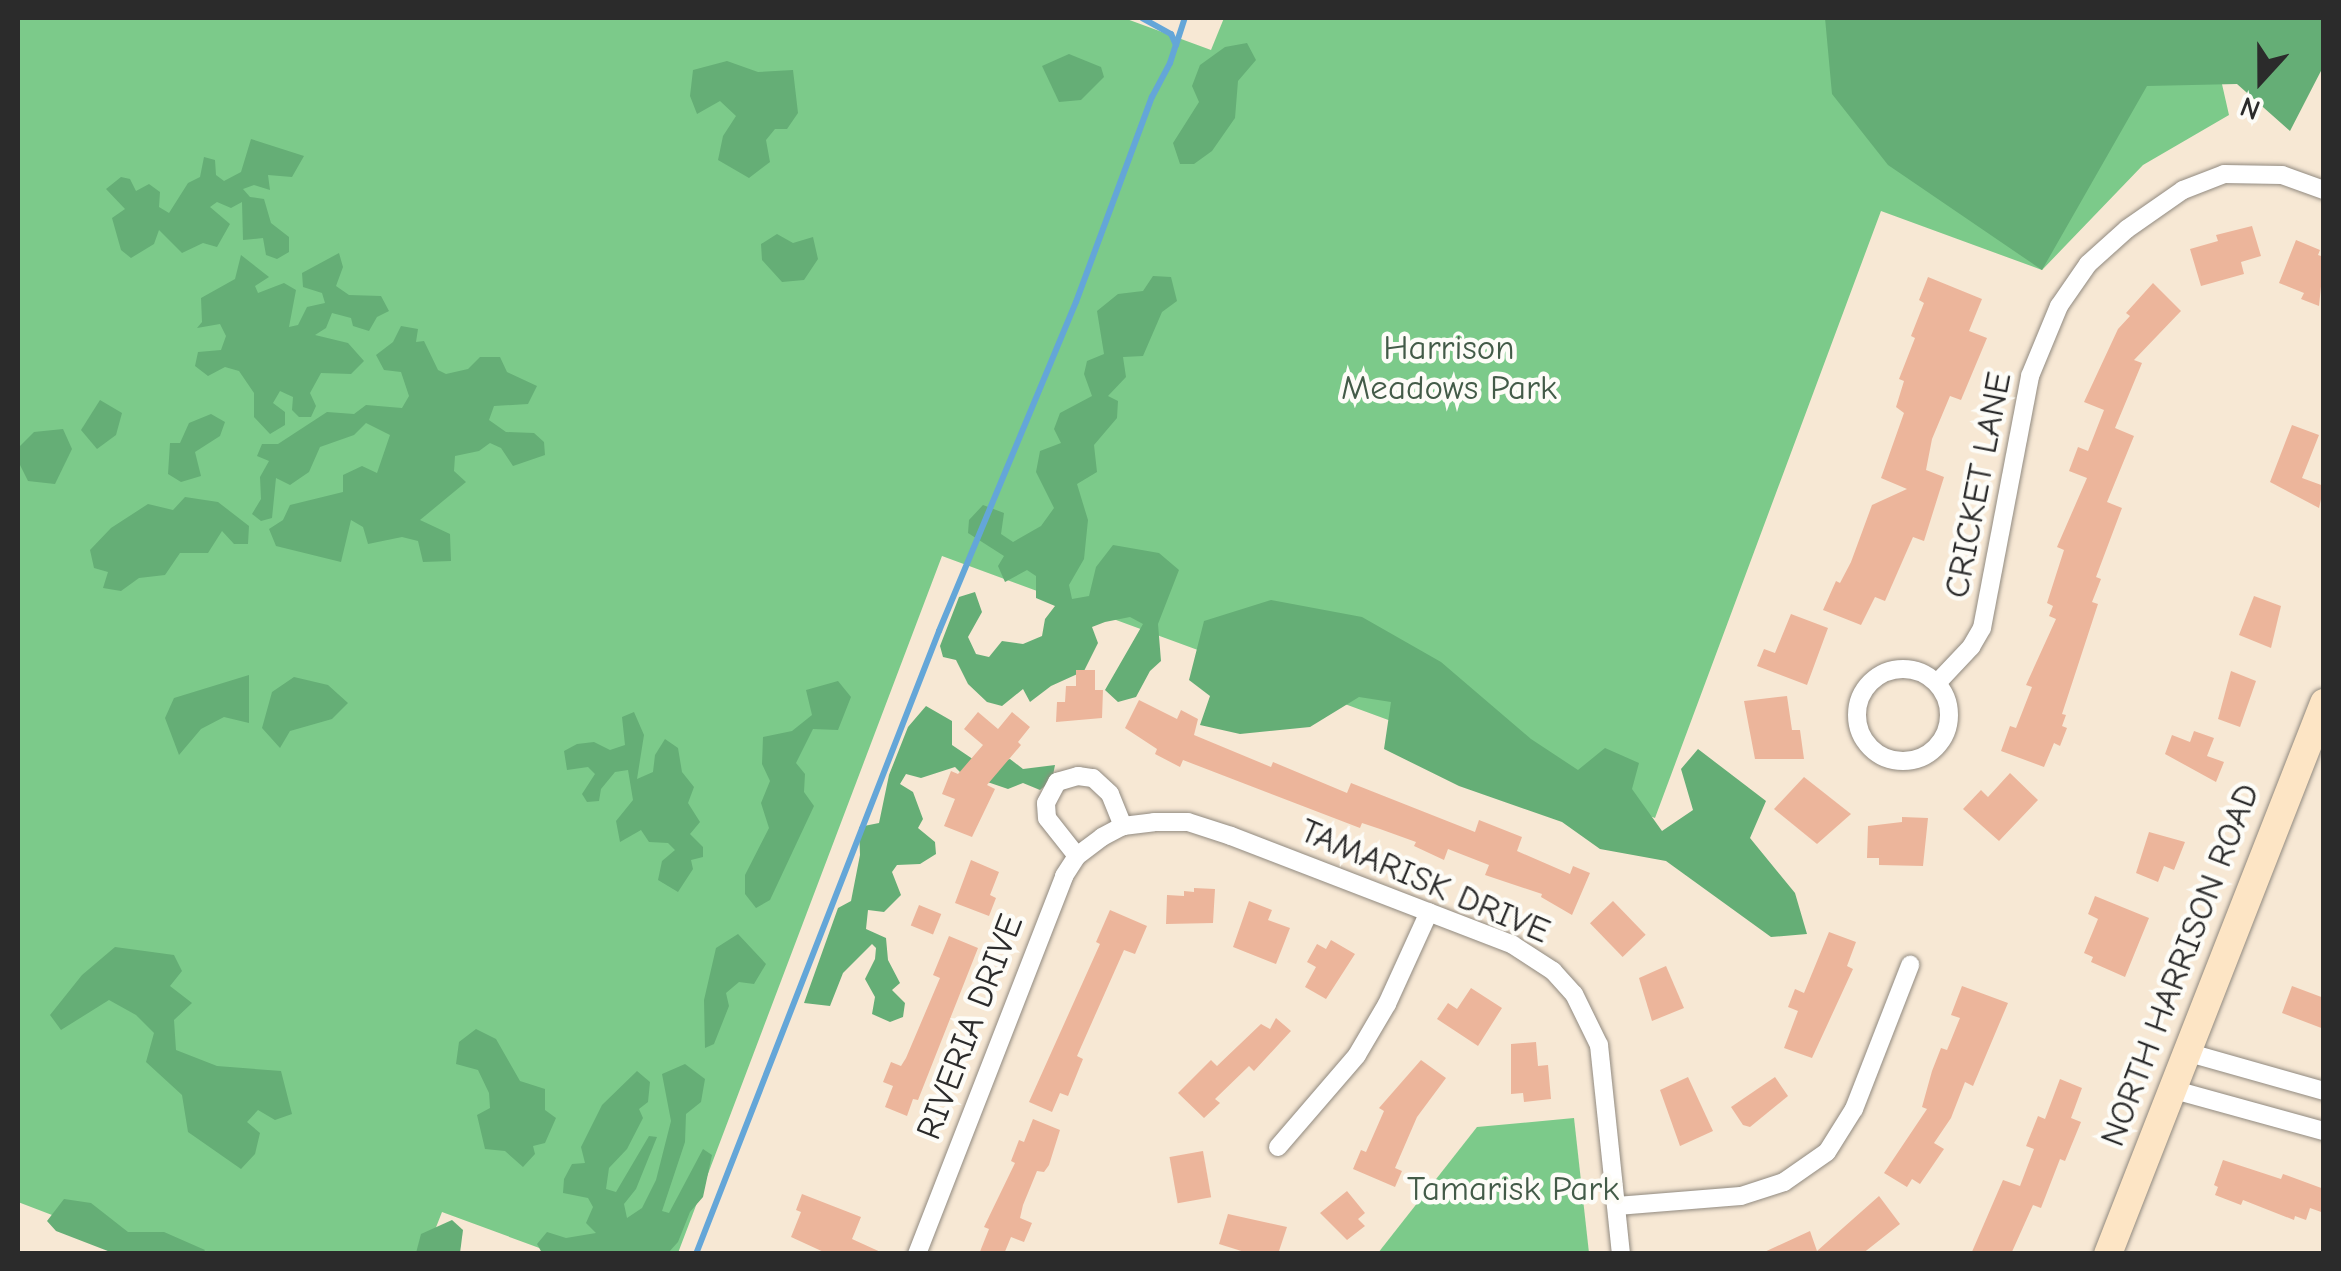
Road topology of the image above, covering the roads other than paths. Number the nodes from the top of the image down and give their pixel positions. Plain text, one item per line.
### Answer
1 (2324, 190) edge
2 (1938, 683) junction
3 (2324, 703) edge
4 (1124, 826) junction
5 (1102, 837) joint
6 (1077, 856) junction
7 (1429, 912) junction
8 (1910, 966) dead end
9 (2186, 1052) junction
10 (2171, 1089) junction
11 (2324, 1091) edge
12 (2324, 1131) edge
13 (1278, 1147) dead end
14 (1617, 1206) junction
15 (917, 1254) edge
16 (1621, 1254) edge
17 (2108, 1254) edge

1 - 2 street, CRICKET LANE
2 - 2 street
3 - 9 street, NORTH HARRISON ROAD
4 - 5 street, TAMARISK DRIVE
4 - 6 street
4 - 7 street, TAMARISK DRIVE
5 - 6 street, RIVERIA DRIVE
6 - 15 street, RIVERIA DRIVE
7 - 13 street
7 - 14 street, TAMARISK DRIVE
8 - 14 street
9 - 10 street, NORTH HARRISON ROAD
9 - 11 street
10 - 12 street
10 - 17 street, NORTH HARRISON ROAD
14 - 16 street, TAMARISK DRIVE

